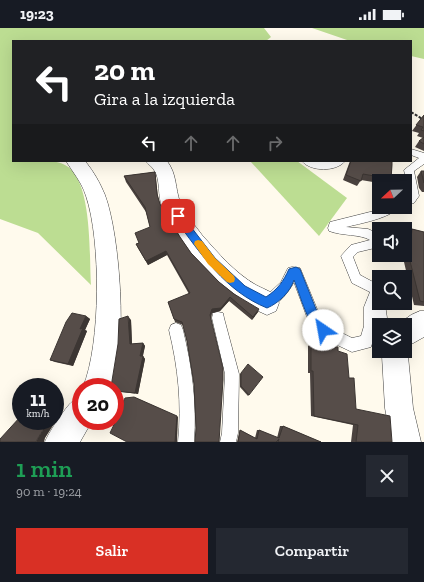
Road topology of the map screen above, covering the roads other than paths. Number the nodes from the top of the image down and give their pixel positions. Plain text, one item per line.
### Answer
1 (412, 152) edge
2 (424, 156) edge
3 (424, 159) edge
4 (76, 162) edge
5 (157, 162) edge
6 (309, 162) edge
7 (337, 162) edge
8 (409, 174) edge
9 (412, 186) edge
10 (412, 198) edge
11 (378, 214) edge
12 (371, 287) dead end
13 (267, 303) joint
14 (218, 318) dead end
15 (380, 318) edge
16 (424, 324) edge
17 (176, 330) dead end
18 (412, 330) edge
19 (387, 358) edge
20 (395, 358) edge
21 (100, 378) edge
22 (396, 379) junction
23 (72, 427) edge
24 (60, 442) edge
25 (186, 442) edge
26 (228, 442) edge
27 (406, 442) edge

1 - 2 lane
3 - 8 lane
4 - 21 street
5 - 13 street
6 - 7 lane
9 - 10 lane
11 - 12 lane
13 - 15 lane
14 - 26 lane
16 - 18 street
17 - 25 lane
19 - 22 lane
20 - 22 street
22 - 27 street
23 - 24 street

